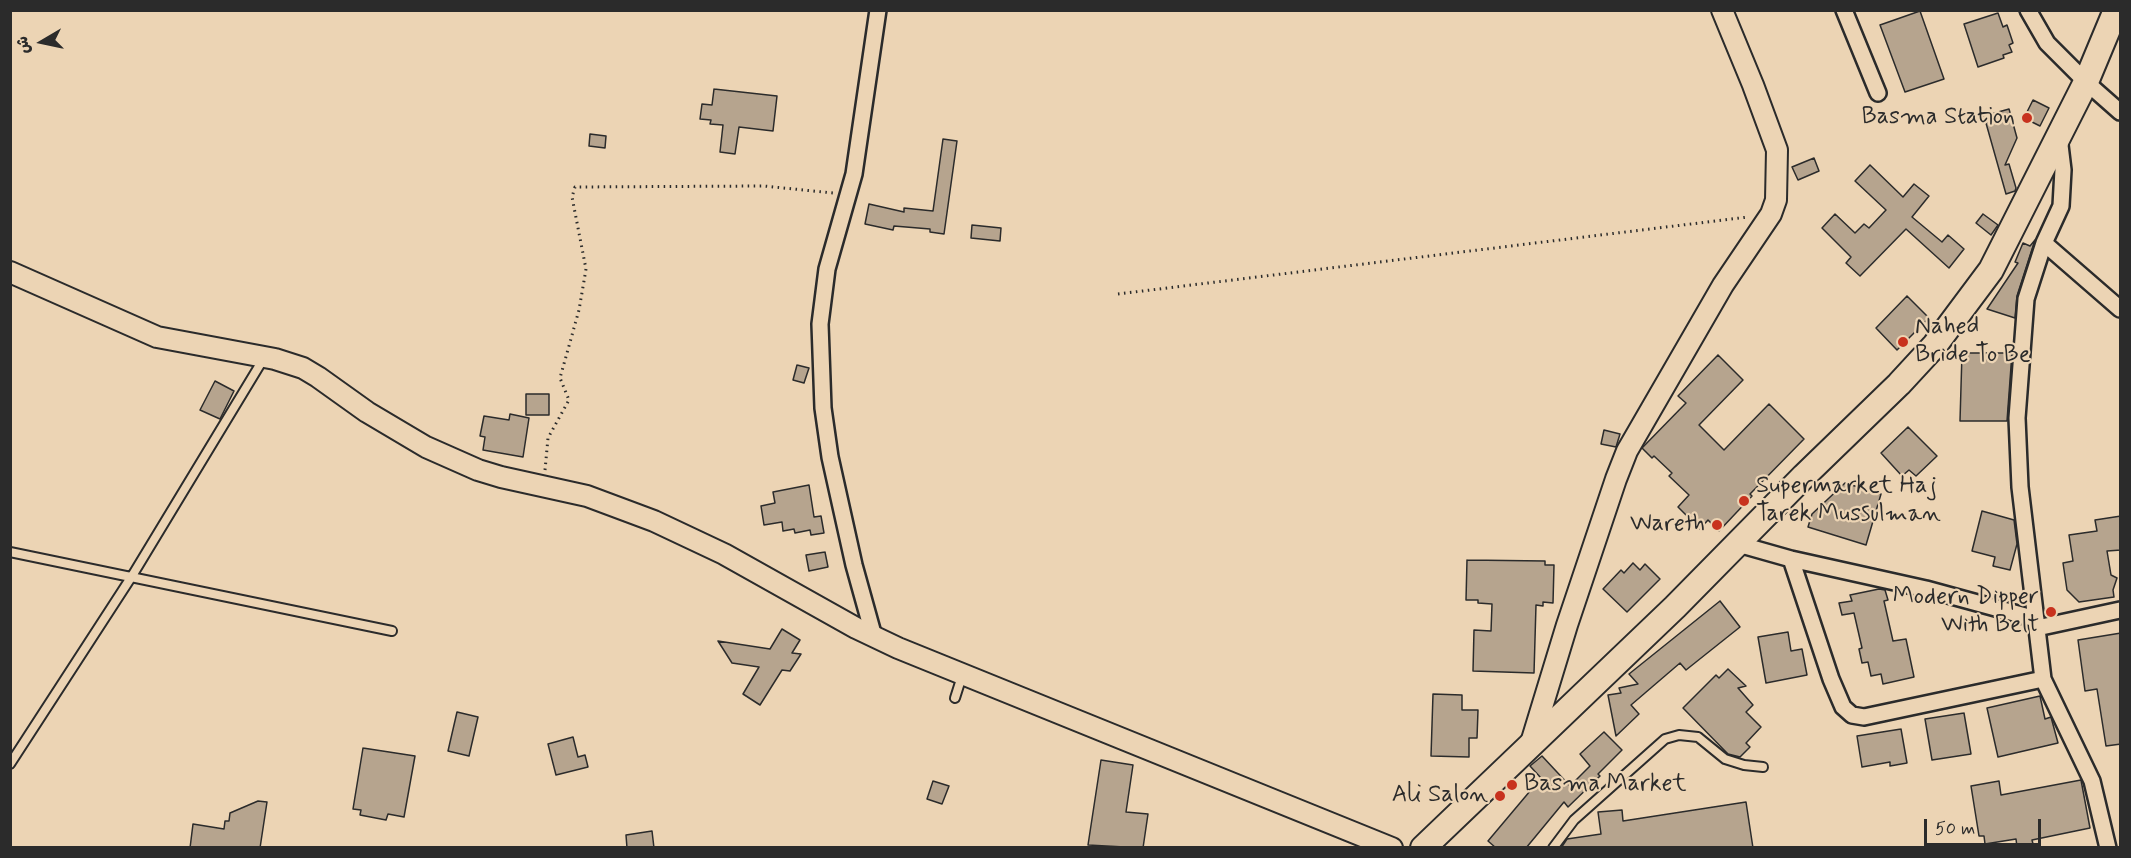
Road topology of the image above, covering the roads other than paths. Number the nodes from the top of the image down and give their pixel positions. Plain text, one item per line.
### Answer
1 (878, 10) edge
2 (1722, 10) edge
3 (1844, 10) edge
4 (2028, 10) edge
5 (2116, 10) edge
6 (2086, 82) junction
7 (1878, 93) dead end
8 (2121, 112) edge
9 (2058, 135) junction
10 (2044, 243) junction
11 (10, 272) edge
12 (2121, 309) edge
13 (264, 357) junction
14 (1738, 544) junction
15 (10, 552) edge
16 (1791, 559) junction
17 (132, 576) junction
18 (2121, 610) edge
19 (2036, 623) junction
20 (392, 631) dead end
21 (874, 638) junction
22 (963, 675) junction
23 (2043, 679) junction
24 (955, 698) dead end
25 (1532, 744) junction
26 (10, 764) edge
27 (1763, 766) dead end
28 (1429, 846) edge
29 (1392, 848) edge
30 (1553, 848) edge
31 (2108, 848) edge

1 - 21 street
2 - 25 street
3 - 7 street
4 - 6 street
5 - 6 main road
6 - 8 street
6 - 9 main road
9 - 10 street
9 - 14 main road
10 - 12 street
10 - 19 street
11 - 13 street
13 - 17 lane
13 - 21 street
14 - 16 street
14 - 25 main road
15 - 17 lane
16 - 19 street
16 - 23 street
17 - 20 lane
17 - 26 lane
18 - 19 street
19 - 23 street
21 - 22 street
22 - 24 lane
22 - 29 street
23 - 31 street
25 - 28 main road
27 - 30 lane

